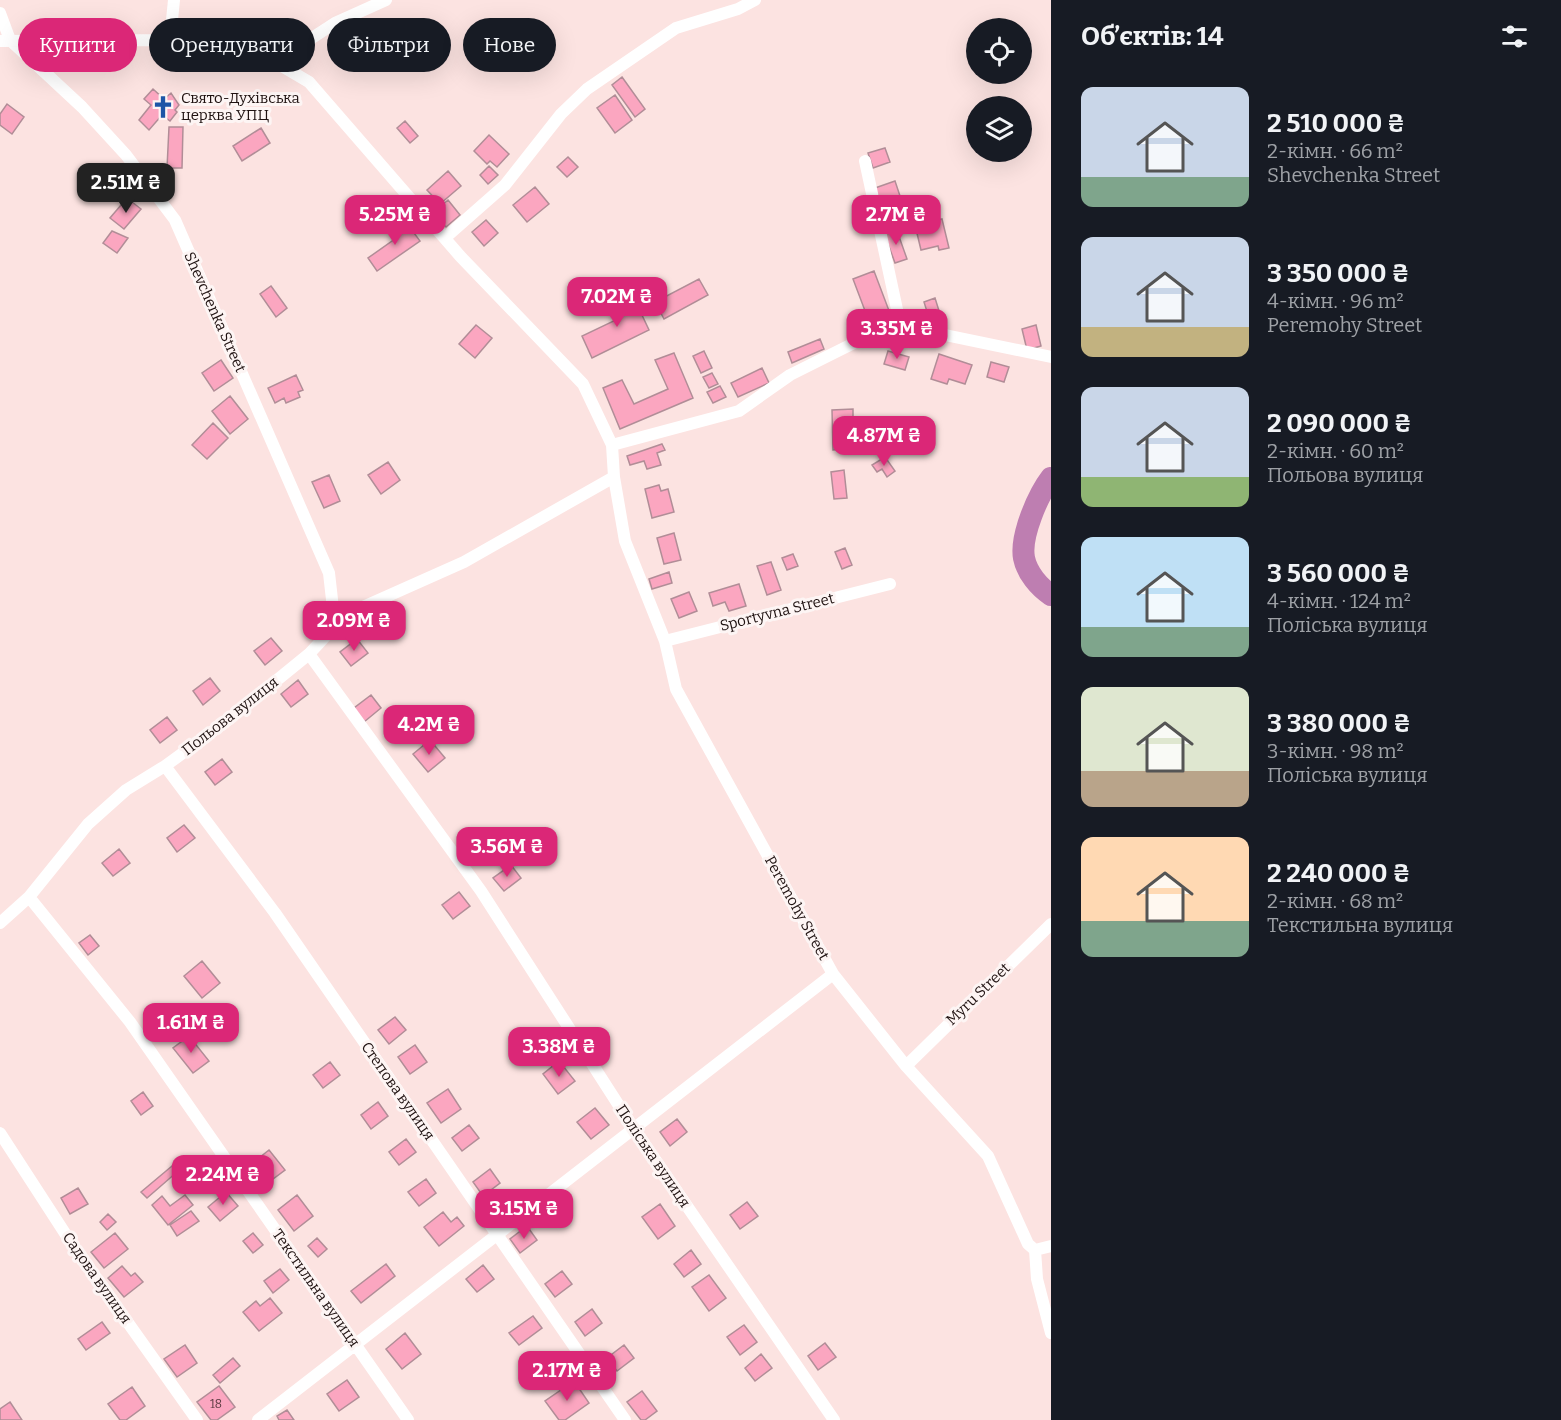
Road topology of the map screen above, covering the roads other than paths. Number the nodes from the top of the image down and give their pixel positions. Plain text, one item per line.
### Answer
1 (174, 0) edge
2 (386, 0) edge
3 (755, 0) edge
4 (737, 4) edge
5 (0, 13) edge
6 (172, 18) edge
7 (315, 36) edge
8 (5, 40) edge
9 (149, 40) edge
10 (292, 72) edge
11 (865, 161) dead end
12 (446, 237) junction
13 (892, 324) junction
14 (1051, 357) edge
15 (612, 445) junction
16 (614, 477) junction
17 (890, 584) dead end
18 (335, 626) junction
19 (665, 641) junction
20 (309, 654) junction
21 (165, 766) junction
22 (29, 897) junction
23 (0, 923) edge
24 (1051, 924) edge
25 (833, 974) junction
26 (906, 1065) junction
27 (634, 1129) junction
28 (0, 1133) edge
29 (497, 1235) junction
30 (1051, 1246) edge
31 (1035, 1250) junction
32 (1051, 1333) edge
33 (357, 1345) junction
34 (197, 1420) edge
35 (258, 1420) edge
36 (408, 1420) edge
37 (625, 1420) edge
38 (834, 1420) edge

1 - 6 street
2 - 7 street
3 - 4 street
4 - 12 street
5 - 8 street, Shevchenka Street
8 - 9 street, Peremohy Street
8 - 18 street, Shevchenka Street
10 - 12 street, Peremohy Street
11 - 13 street
12 - 15 street, Peremohy Street
13 - 14 street
13 - 15 street
15 - 16 street, Peremohy Street
16 - 18 street, Польова вулиця
16 - 19 street, Peremohy Street
17 - 19 street, Sportyvna Street
18 - 20 street, Польова вулиця
19 - 25 street, Peremohy Street
20 - 21 street, Польова вулиця
20 - 27 street, Поліська вулиця
21 - 22 street, Польова вулиця
21 - 29 street, Степова вулиця
22 - 23 street, Польова вулиця
22 - 33 street, Текстильна вулиця
24 - 26 street, Myru Street
25 - 26 street, Peremohy Street
25 - 27 street
26 - 31 street, Peremohy Street
27 - 29 street
27 - 38 street, Поліська вулиця
28 - 34 street, Садова вулиця
29 - 33 street
29 - 37 street, Степова вулиця
30 - 31 street
31 - 32 street, Peremohy Street
33 - 35 street
33 - 36 street, Текстильна вулиця

